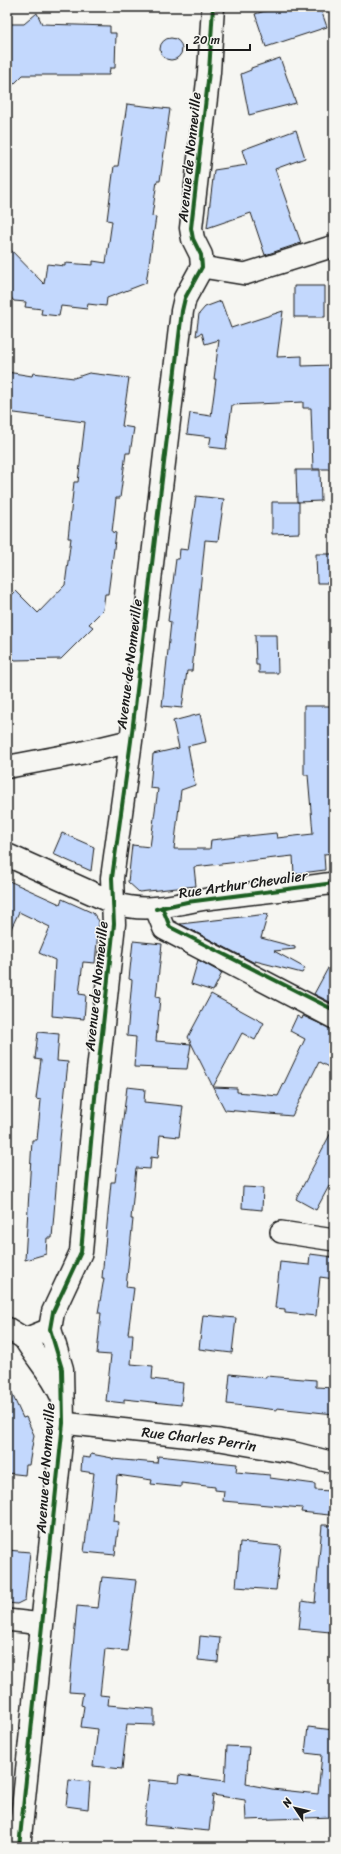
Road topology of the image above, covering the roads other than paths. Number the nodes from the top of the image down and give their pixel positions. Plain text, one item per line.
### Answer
1 (213, 7) edge
2 (334, 246) edge
3 (202, 267) junction
4 (131, 741) junction
5 (7, 767) edge
6 (7, 855) edge
7 (334, 883) edge
8 (114, 903) junction
9 (156, 909) junction
10 (334, 1018) edge
11 (281, 1232) dead end
12 (334, 1240) edge
13 (50, 1330) junction
14 (16, 1333) edge
15 (62, 1396) junction
16 (63, 1423) junction
17 (334, 1463) edge
18 (7, 1620) edge
19 (42, 1624) junction
20 (20, 1847) edge

1 - 3 street, Avenue de Nonneville
2 - 3 street
3 - 4 street, Avenue de Nonneville
4 - 5 street
4 - 8 street, Avenue de Nonneville
6 - 8 street, Rue Arthur Chevalier
7 - 9 street, Rue Arthur Chevalier
8 - 9 street, Rue Arthur Chevalier
8 - 13 street, Avenue de Nonneville
9 - 10 street
11 - 12 street
13 - 14 street
13 - 15 street, Avenue de Nonneville
14 - 15 street, Avenue de Nonneville
15 - 16 street, Avenue de Nonneville
16 - 17 street, Rue Charles Perrin
16 - 19 street, Avenue de Nonneville
18 - 19 street
19 - 20 street, Avenue de Nonneville

